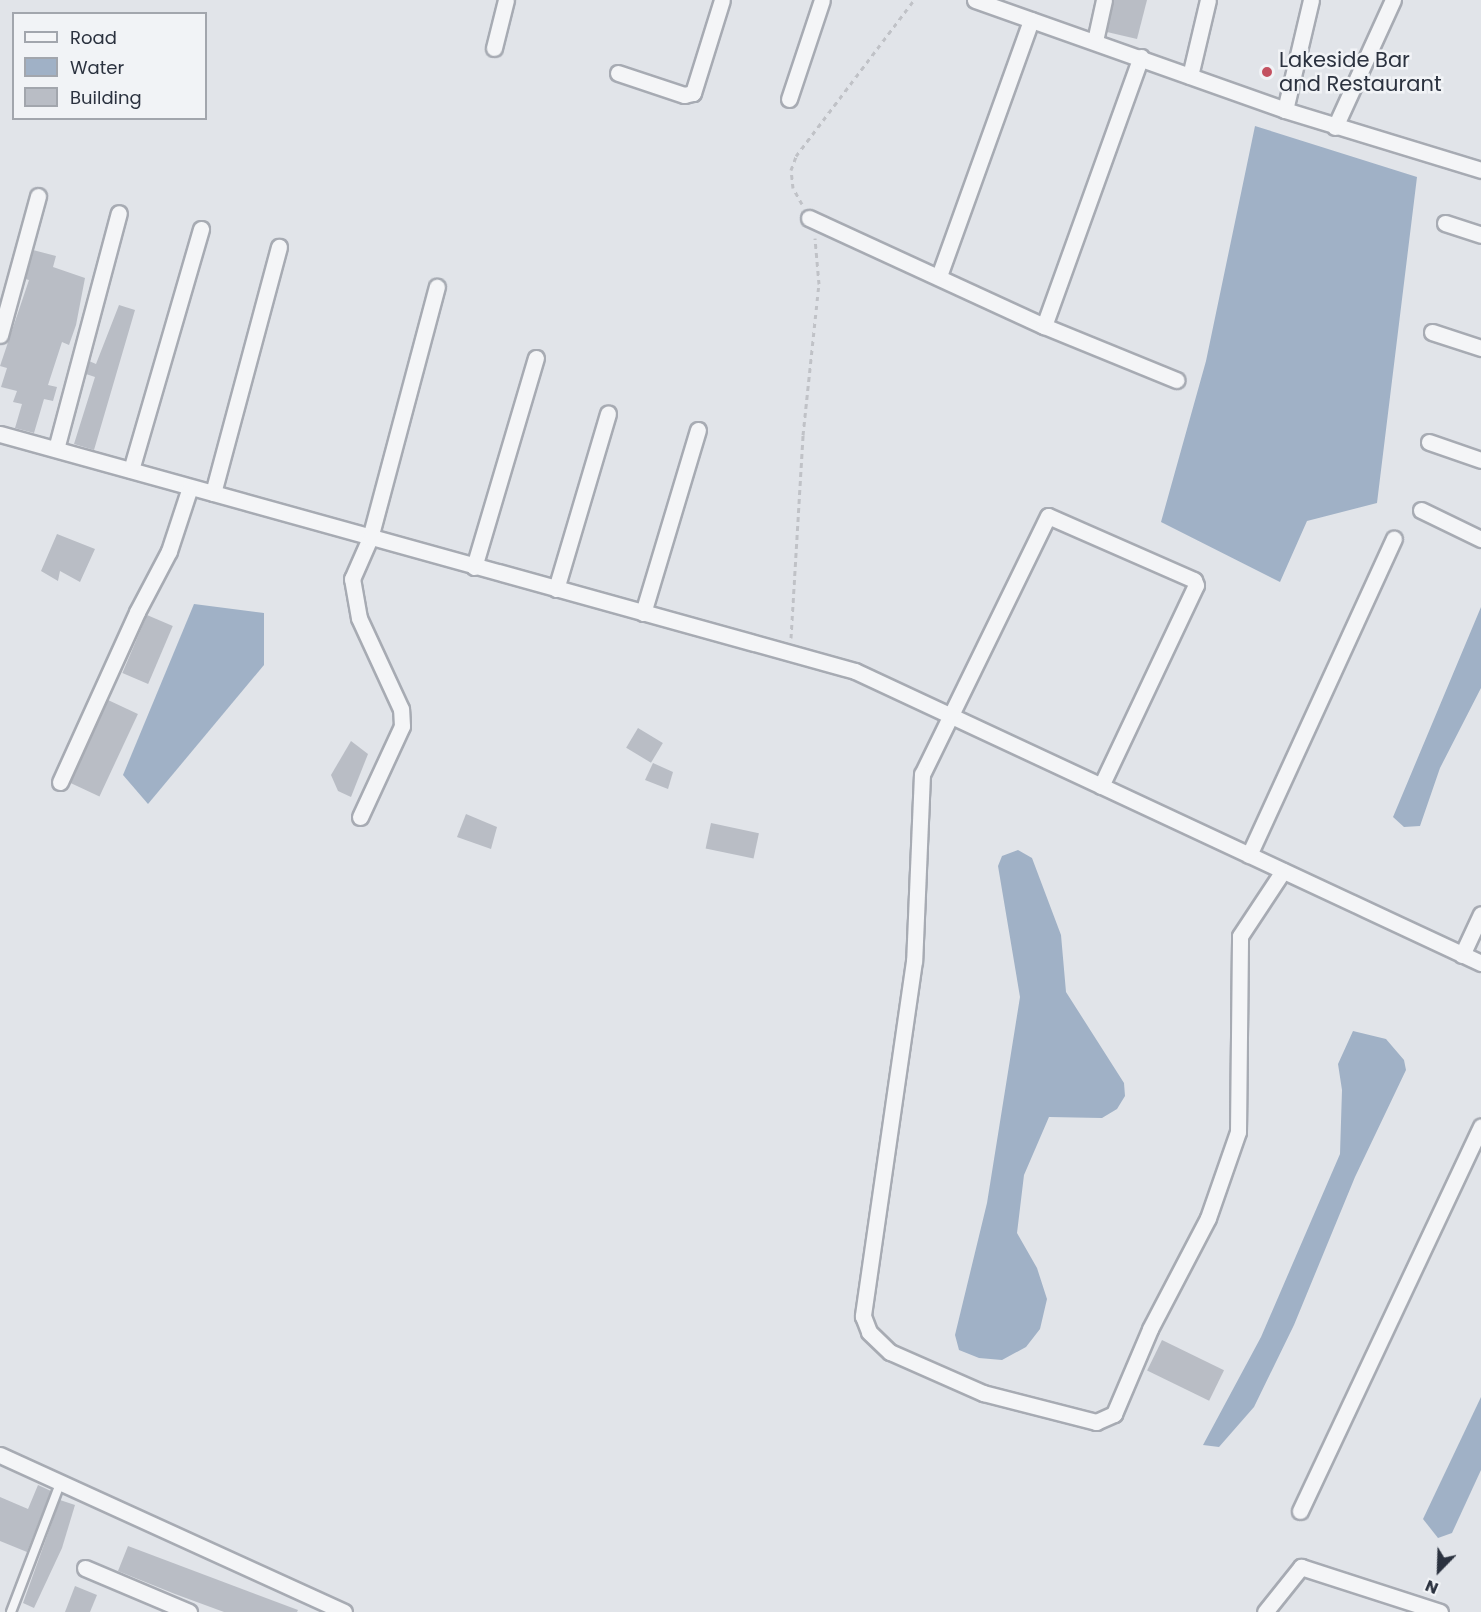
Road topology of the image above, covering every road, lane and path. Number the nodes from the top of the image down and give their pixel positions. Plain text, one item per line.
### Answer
1 (506, 0) edge
2 (722, 0) edge
3 (822, 0) edge
4 (914, 0) edge
5 (975, 0) edge
6 (1104, 0) edge
7 (1208, 0) edge
8 (1311, 0) edge
9 (1392, 0) edge
10 (998, 4) edge
11 (1031, 20) junction
12 (1095, 40) junction
13 (494, 48) dead end
14 (1141, 57) junction
15 (618, 73) dead end
16 (1190, 76) junction
17 (789, 99) dead end
18 (1285, 110) junction
19 (1335, 127) junction
20 (1481, 170) edge
21 (38, 196) dead end
22 (119, 213) dead end
23 (809, 218) junction
24 (1445, 223) dead end
25 (201, 230) dead end
26 (1481, 236) edge
27 (279, 247) dead end
28 (939, 276) junction
29 (437, 286) dead end
30 (1044, 326) junction
31 (1432, 332) dead end
32 (0, 335) edge
33 (1481, 348) edge
34 (536, 358) dead end
35 (1176, 380) dead end
36 (608, 414) dead end
37 (698, 430) dead end
38 (0, 434) edge
39 (1429, 442) dead end
40 (56, 449) junction
41 (1481, 460) edge
42 (131, 470) junction
43 (190, 487) junction
44 (213, 493) junction
45 (1421, 510) dead end
46 (370, 538) junction
47 (1394, 539) dead end
48 (1481, 539) edge
49 (474, 567) junction
50 (556, 589) junction
51 (644, 613) junction
52 (790, 653) junction
53 (950, 716) junction
54 (60, 782) dead end
55 (1101, 786) junction
56 (360, 817) dead end
57 (1249, 855) junction
58 (1282, 871) junction
59 (1481, 914) edge
60 (1462, 955) junction
61 (1481, 963) edge
62 (1481, 1126) edge
63 (0, 1455) edge
64 (61, 1481) junction
65 (1300, 1511) dead end
66 (85, 1568) dead end
67 (11, 1612) edge
68 (189, 1612) edge
69 (344, 1612) edge
70 (1265, 1612) edge
71 (1440, 1612) edge

1 - 13 street
2 - 15 street
3 - 17 street
4 - 23 path
5 - 10 street
6 - 12 street
7 - 16 street
8 - 18 street
9 - 19 street
10 - 11 street
11 - 12 street
11 - 28 street
12 - 14 street
14 - 16 street
14 - 30 street
16 - 18 street
18 - 19 street
19 - 20 street
21 - 32 street
22 - 40 street
23 - 28 street
23 - 52 path
24 - 26 street
25 - 42 street
27 - 44 street
28 - 30 street
29 - 46 street
30 - 35 street
31 - 33 street
34 - 49 street
36 - 50 street
37 - 51 street
38 - 40 street
39 - 41 street
40 - 42 street
42 - 43 street
43 - 44 street
43 - 54 street
44 - 46 street
45 - 48 street
46 - 49 street
46 - 56 street
47 - 57 street
49 - 50 street
50 - 51 street
51 - 52 street
52 - 53 street
53 - 55 street
53 - 55 street
53 - 58 street
55 - 57 street
57 - 58 street
58 - 60 street
59 - 60 street
60 - 61 street
62 - 65 street
63 - 64 street
64 - 67 lane
64 - 69 street
66 - 68 street
70 - 71 street

